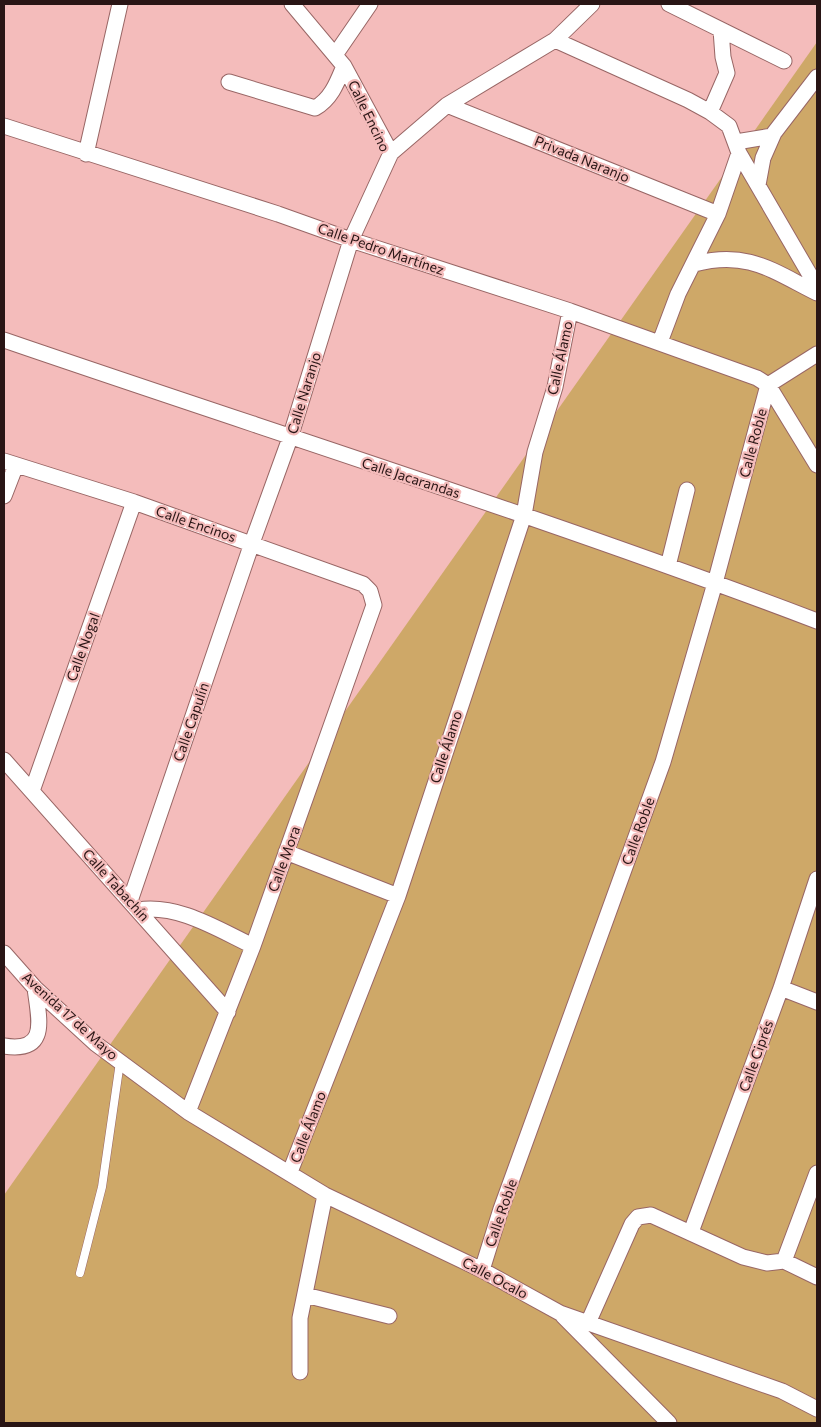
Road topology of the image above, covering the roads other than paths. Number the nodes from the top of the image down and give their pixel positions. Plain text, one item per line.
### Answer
1 (120, 4) edge
2 (292, 4) edge
3 (370, 4) edge
4 (592, 4) edge
5 (669, 4) edge
6 (722, 30) junction
7 (555, 40) junction
8 (339, 61) junction
9 (784, 61) dead end
10 (817, 77) edge
11 (229, 82) dead end
12 (447, 105) junction
13 (710, 112) junction
14 (4, 126) edge
15 (772, 136) junction
16 (738, 147) junction
17 (391, 153) junction
18 (86, 154) junction
19 (758, 185) junction
20 (718, 214) junction
21 (351, 240) junction
22 (694, 264) junction
23 (817, 287) edge
24 (817, 294) edge
25 (570, 311) junction
26 (4, 340) edge
27 (660, 342) junction
28 (817, 354) edge
29 (762, 381) junction
30 (290, 438) junction
31 (10, 463) edge
32 (817, 465) edge
33 (687, 490) dead end
34 (4, 496) edge
35 (134, 502) junction
36 (524, 515) junction
37 (252, 543) junction
38 (668, 566) junction
39 (715, 583) junction
40 (374, 605) joint
41 (817, 620) edge
42 (4, 760) edge
43 (32, 791) junction
44 (286, 852) junction
45 (817, 879) edge
46 (398, 896) junction
47 (134, 905) junction
48 (253, 946) junction
49 (4, 953) edge
50 (4, 971) edge
51 (22, 974) junction
52 (35, 988) junction
53 (781, 988) junction
54 (817, 1002) edge
55 (228, 1012) junction
56 (4, 1046) edge
57 (120, 1062) junction
58 (188, 1112) junction
59 (290, 1172) junction
60 (817, 1174) edge
61 (325, 1195) junction
62 (691, 1232) junction
63 (784, 1261) junction
64 (482, 1270) junction
65 (80, 1273) dead end
66 (817, 1278) edge
67 (305, 1295) junction
68 (560, 1313) junction
69 (388, 1316) dead end
70 (588, 1323) junction
71 (300, 1372) dead end
72 (817, 1409) edge
73 (669, 1423) edge

1 - 18 street
2 - 8 street, Calle Encino
3 - 8 street
4 - 7 street
5 - 6 street
6 - 9 street
6 - 13 street
7 - 12 street
7 - 13 street
8 - 11 street
8 - 17 street, Calle Encino
10 - 15 street
12 - 17 street
12 - 20 street, Privada Naranjo
13 - 16 street
14 - 18 street, Calle Pedro Martínez
15 - 16 street
15 - 19 street
16 - 19 street
16 - 20 street
17 - 21 street, Calle Encino
18 - 21 street, Calle Pedro Martínez
19 - 23 street
20 - 22 street
21 - 25 street, Calle Pedro Martínez
21 - 30 street, Calle Naranjo
22 - 24 street
22 - 27 street
25 - 27 street, Calle Pedro Martínez
25 - 36 street, Calle Álamo
26 - 30 street, Calle Jacarandas
27 - 29 street, Calle Pedro Martínez
28 - 29 street
29 - 32 street
29 - 39 street, Calle Roble
30 - 36 street, Calle Jacarandas
30 - 37 street, Calle Naranjo
31 - 34 street
31 - 35 street, Calle Encinos
33 - 38 street
35 - 37 street, Calle Encinos
35 - 43 street, Calle Nogal
36 - 38 street, Calle Jacarandas
36 - 46 street, Calle Álamo
37 - 40 street, Calle Encinos
37 - 47 street, Calle Capulín
38 - 39 street, Calle Jacarandas
39 - 41 street, Calle Jacarandas
39 - 64 street, Calle Roble
40 - 44 street, Calle Mora
42 - 43 street, Calle Tabachín
43 - 47 street, Calle Tabachín
44 - 46 street
44 - 48 street, Calle Mora
45 - 53 street, Calle Ciprés
46 - 59 street, Calle Álamo
47 - 48 street
47 - 55 street, Calle Tabachín
48 - 55 street, Calle Mora
49 - 51 street, Avenida 17 de Mayo
50 - 51 street
51 - 52 street, Avenida 17 de Mayo
52 - 56 street
52 - 57 street, Avenida 17 de Mayo
53 - 54 street
53 - 62 street, Calle Ciprés
55 - 58 street, Calle Mora
57 - 58 street, Avenida 17 de Mayo
57 - 65 lane
58 - 59 street, Calle Ocalo
59 - 61 street, Calle Ocalo
60 - 63 street
61 - 64 street, Calle Ocalo
61 - 67 street
62 - 63 street
62 - 70 street
63 - 66 street
64 - 68 street, Calle Ocalo
67 - 69 street
67 - 71 street
68 - 70 street, Calle Ocalo
68 - 73 street
70 - 72 street, Calle Ocalo

